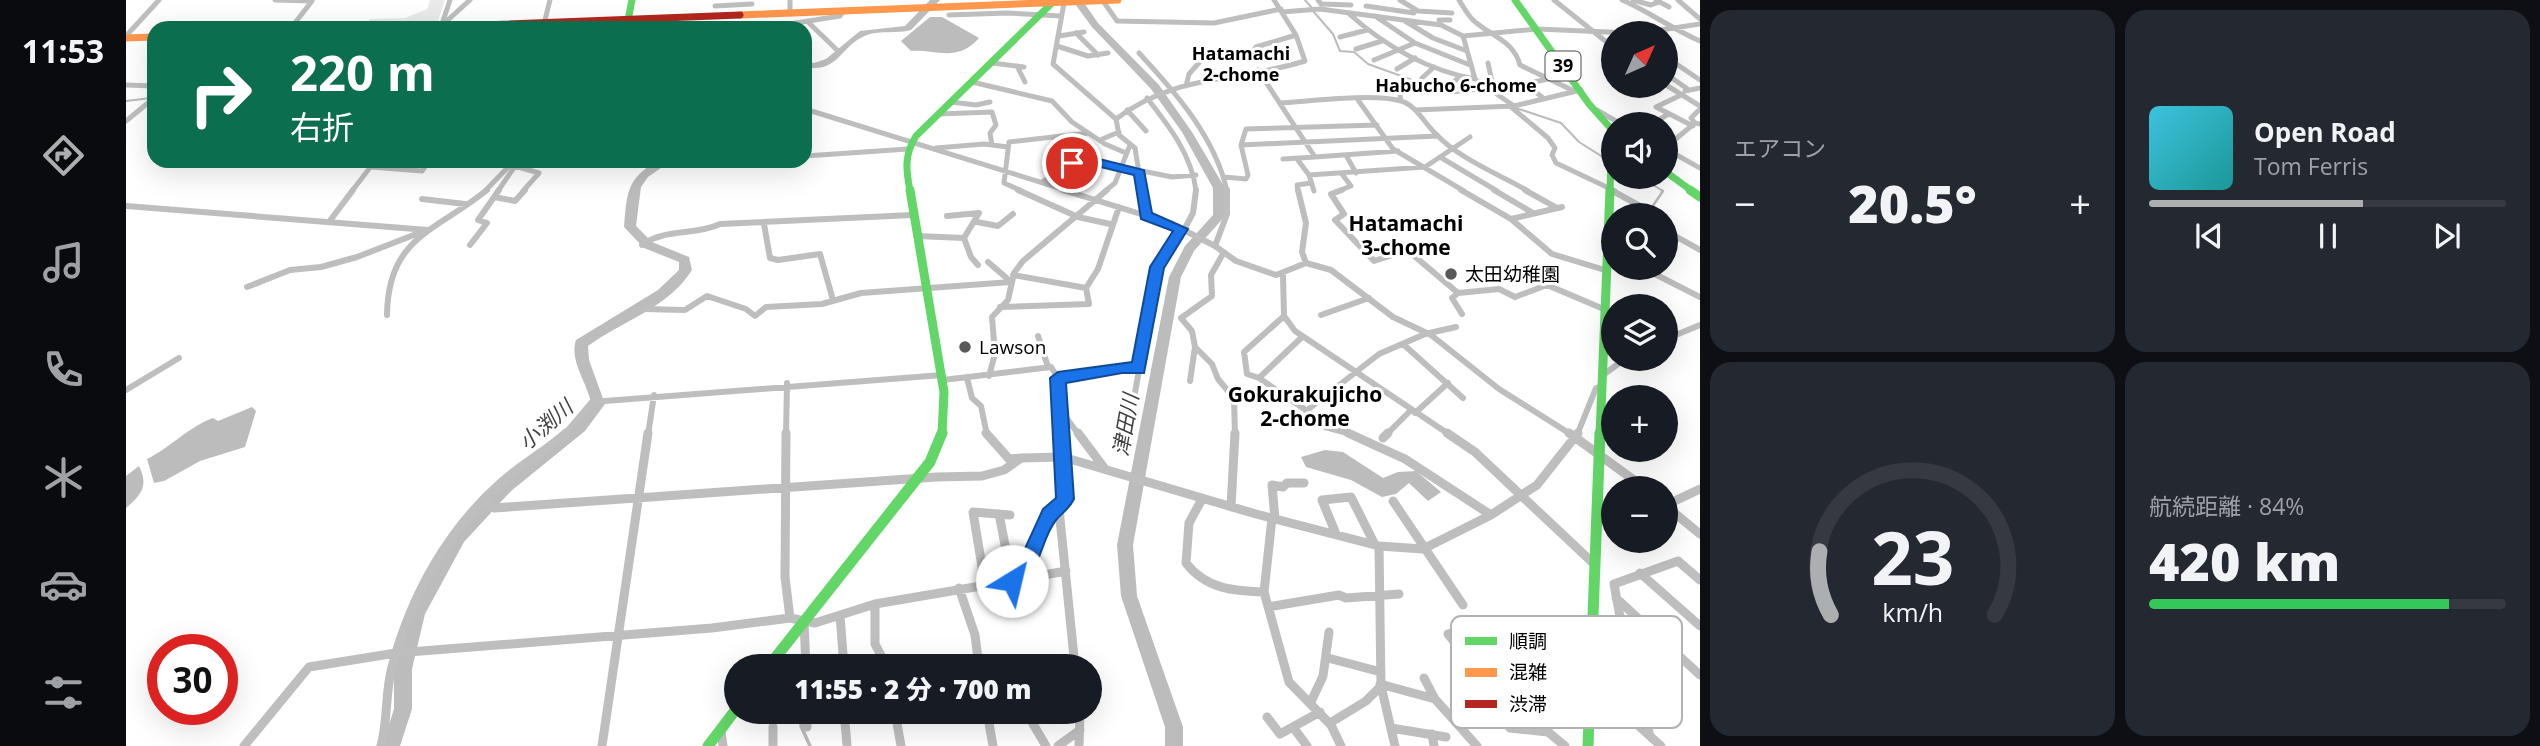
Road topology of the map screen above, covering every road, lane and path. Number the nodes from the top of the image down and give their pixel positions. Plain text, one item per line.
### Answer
1 (159, 0) edge
2 (275, 0) edge
3 (450, 0) edge
4 (470, 0) edge
5 (550, 0) edge
6 (632, 0) edge
7 (790, 0) edge
8 (796, 0) edge
9 (1118, 0) edge
10 (1274, 0) edge
11 (1318, 0) edge
12 (1360, 0) edge
13 (1384, 0) edge
14 (1400, 0) edge
15 (1460, 0) edge
16 (1515, 0) edge
17 (1554, 0) edge
18 (1622, 0) edge
19 (1633, 0) edge
20 (1678, 0) edge
21 (312, 1) edge
22 (1095, 1) edge
23 (1657, 1) edge
24 (957, 3) edge
25 (1063, 3) junction
26 (752, 4) dead end
27 (1351, 5) dead end
28 (1669, 7) dead end
29 (715, 8) edge
30 (1386, 9) junction
31 (1282, 10) junction
32 (843, 12) junction
33 (1435, 12) junction
34 (1348, 13) junction
35 (1452, 13) dead end
36 (790, 14) junction
37 (1421, 14) dead end
38 (949, 15) dead end
39 (1042, 15) junction
40 (1061, 16) junction
41 (1375, 16) junction
42 (1405, 20) junction
43 (1450, 20) dead end
44 (296, 21) edge
45 (442, 21) edge
46 (446, 21) edge
47 (544, 21) edge
48 (628, 21) edge
49 (644, 21) edge
50 (812, 21) edge
51 (1662, 21) edge
52 (1700, 21) edge
53 (1440, 22) junction
54 (812, 26) edge
55 (1678, 28) edge
56 (1536, 29) junction
57 (1367, 30) junction
58 (1590, 30) junction
59 (1601, 31) edge
60 (1678, 31) edge
61 (1084, 32) dead end
62 (1493, 32) junction
63 (1076, 33) junction
64 (1296, 35) junction
65 (1059, 36) junction
66 (1463, 36) junction
67 (126, 37) edge
68 (147, 37) edge
69 (1340, 37) dead end
70 (1601, 38) edge
71 (1382, 41) junction
72 (1700, 41) edge
73 (1415, 43) junction
74 (1057, 46) junction
75 (1356, 49) dead end
76 (837, 50) dead end
77 (1399, 50) junction
78 (1467, 51) junction
79 (1108, 53) dead end
80 (1139, 53) dead end
81 (1098, 55) junction
82 (1415, 58) junction
83 (1374, 60) dead end
84 (992, 63) junction
85 (1488, 63) dead end
86 (1470, 65) junction
87 (1678, 65) edge
88 (1017, 66) junction
89 (1024, 66) dead end
90 (1434, 67) junction
91 (1397, 69) dead end
92 (1258, 70) junction
93 (1700, 70) edge
94 (1689, 72) junction
95 (1460, 76) junction
96 (1422, 78) dead end
97 (1549, 78) junction
98 (1475, 79) junction
99 (1700, 80) edge
100 (972, 82) junction
101 (1025, 82) dead end
102 (1678, 82) edge
103 (126, 85) edge
104 (147, 86) edge
105 (1186, 86) junction
106 (1448, 88) dead end
107 (1700, 88) edge
108 (1172, 90) junction
109 (1419, 90) dead end
110 (1494, 90) junction
111 (1689, 90) junction
112 (1578, 91) junction
113 (1679, 94) junction
114 (1542, 97) junction
115 (1147, 98) junction
116 (1358, 100) junction
117 (1401, 101) junction
118 (951, 102) junction
119 (990, 102) dead end
120 (1281, 103) junction
121 (147, 104) edge
122 (1512, 106) junction
123 (1700, 107) edge
124 (1127, 110) junction
125 (1415, 110) junction
126 (812, 111) edge
127 (1663, 112) edge
128 (939, 114) junction
129 (1601, 116) edge
130 (1116, 119) junction
131 (1678, 119) edge
132 (126, 121) edge
133 (1377, 125) junction
134 (1696, 125) edge
135 (1294, 126) junction
136 (1146, 131) dead end
137 (1088, 132) junction
138 (1119, 132) junction
139 (1437, 136) junction
140 (1057, 137) junction
141 (1470, 137) dead end
142 (1386, 139) junction
143 (1678, 139) edge
144 (1100, 140) junction
145 (1305, 141) junction
146 (992, 145) junction
147 (1130, 145) junction
148 (1241, 145) junction
149 (910, 146) junction
150 (932, 148) junction
151 (1008, 148) junction
152 (1453, 148) junction
153 (1096, 150) dead end
154 (1398, 151) junction
155 (1126, 153) junction
156 (1346, 155) junction
157 (1678, 155) edge
158 (812, 156) edge
159 (1315, 157) junction
160 (1440, 157) junction
161 (1083, 159) junction
162 (1283, 159) dead end
163 (1297, 159) junction
164 (1072, 163) junction
165 (1121, 167) junction
166 (1425, 167) junction
167 (370, 168) edge
168 (401, 168) edge
169 (424, 168) edge
170 (507, 168) edge
171 (509, 168) edge
172 (526, 168) edge
173 (1700, 168) edge
174 (1006, 170) junction
175 (1140, 173) junction
176 (1356, 173) junction
177 (1342, 174) junction
178 (1196, 175) junction
179 (1309, 175) junction
180 (1224, 177) junction
181 (1678, 181) edge
182 (1041, 182) junction
183 (1311, 183) junction
184 (1601, 184) edge
185 (1611, 189) edge
186 (1025, 191) junction
187 (1314, 191) dead end
188 (494, 197) junction
189 (1700, 197) edge
190 (422, 199) dead end
191 (1098, 200) junction
192 (1639, 203) edge
193 (465, 204) junction
194 (126, 206) edge
195 (1119, 207) junction
196 (1533, 213) junction
197 (1013, 214) dead end
198 (913, 215) junction
199 (1146, 215) junction
200 (947, 216) dead end
201 (1078, 217) junction
202 (1511, 219) junction
203 (329, 222) junction
204 (977, 222) junction
205 (764, 223) junction
206 (1110, 224) junction
207 (428, 230) junction
208 (1185, 231) junction
209 (917, 236) junction
210 (964, 238) junction
211 (1678, 238) edge
212 (470, 245) dead end
213 (642, 245) dead end
214 (1215, 246) junction
215 (1700, 250) edge
216 (1224, 252) junction
217 (988, 262) dead end
218 (1306, 263) junction
219 (978, 265) dead end
220 (1601, 269) edge
221 (1283, 275) junction
222 (1012, 279) junction
223 (1663, 280) edge
224 (247, 287) dead end
225 (926, 288) junction
226 (1086, 288) junction
227 (1458, 293) junction
228 (1700, 297) edge
229 (1369, 298) junction
230 (833, 300) junction
231 (1000, 307) junction
232 (1601, 307) edge
233 (644, 309) dead end
234 (1321, 314) dead end
235 (1462, 314) dead end
236 (387, 315) dead end
237 (1284, 316) junction
238 (1700, 325) edge
239 (1456, 327) dead end
240 (1425, 334) junction
241 (1678, 334) edge
242 (1038, 335) dead end
243 (1302, 337) junction
244 (1403, 344) junction
245 (1195, 346) junction
246 (179, 358) dead end
247 (1048, 368) junction
248 (1139, 369) junction
249 (1603, 371) edge
250 (1613, 371) edge
251 (1356, 374) junction
252 (989, 376) junction
253 (942, 377) junction
254 (967, 378) junction
255 (1058, 378) junction
256 (1259, 378) junction
257 (1190, 381) dead end
258 (1603, 381) junction
259 (787, 383) junction
260 (1448, 383) junction
261 (126, 390) edge
262 (654, 395) junction
263 (1464, 398) dead end
264 (1306, 411) junction
265 (1062, 412) junction
266 (1413, 412) junction
267 (1576, 437) junction
268 (1383, 438) dead end
269 (1120, 444) dead end
270 (1599, 452) junction
271 (1063, 457) junction
272 (1021, 458) junction
273 (1105, 469) junction
274 (1630, 476) edge
275 (916, 480) junction
276 (1304, 483) dead end
277 (786, 488) junction
278 (1700, 489) edge
279 (1522, 496) junction
280 (638, 498) junction
281 (1202, 499) junction
282 (1678, 499) edge
283 (1393, 501) dead end
284 (483, 503) junction
285 (1231, 506) junction
286 (1059, 509) junction
287 (999, 514) junction
288 (1010, 515) dead end
289 (1678, 515) edge
290 (1491, 516) junction
291 (1273, 519) junction
292 (1700, 532) edge
293 (1336, 534) junction
294 (1377, 545) junction
295 (1423, 549) junction
296 (1594, 563) junction
297 (1066, 572) junction
298 (1640, 573) junction
299 (1014, 580) junction
300 (1700, 580) edge
301 (985, 585) junction
302 (959, 588) junction
303 (1264, 592) junction
304 (1399, 594) dead end
305 (1379, 597) junction
306 (1615, 598) junction
307 (875, 604) junction
308 (1463, 606) dead end
309 (1268, 607) junction
310 (840, 615) junction
311 (1593, 616) edge
312 (1619, 616) edge
313 (1635, 616) edge
314 (790, 618) junction
315 (804, 622) junction
316 (1700, 626) edge
317 (1329, 632) dead end
318 (618, 636) junction
319 (396, 653) junction
320 (778, 654) edge
321 (805, 654) edge
322 (842, 654) edge
323 (880, 654) edge
324 (977, 654) edge
325 (1074, 654) edge
326 (1328, 658) junction
327 (1682, 659) edge
328 (1381, 672) junction
329 (1700, 675) edge
330 (1424, 678) dead end
331 (1381, 685) junction
332 (1435, 699) junction
333 (1310, 704) junction
334 (1320, 712) junction
335 (1267, 717) dead end
336 (1451, 717) edge
337 (1330, 723) junction
338 (725, 724) edge
339 (845, 724) edge
340 (897, 724) edge
341 (989, 724) edge
342 (1033, 724) edge
343 (1080, 724) edge
344 (773, 727) dead end
345 (1293, 727) junction
346 (1391, 728) junction
347 (1461, 728) edge
348 (1510, 728) edge
349 (1548, 728) edge
350 (1589, 728) edge
351 (1641, 728) edge
352 (1648, 728) edge
353 (721, 729) junction
354 (1080, 730) junction
355 (1548, 732) junction
356 (1432, 734) junction
357 (1650, 736) junction
358 (1446, 737) dead end
359 (847, 745) edge
360 (244, 746) edge
361 (381, 746) edge
362 (602, 746) edge
363 (709, 746) edge
364 (723, 746) edge
365 (773, 746) edge
366 (901, 746) edge
367 (993, 746) edge
368 (1046, 746) edge
369 (1058, 746) edge
370 (1079, 746) edge
371 (1307, 746) edge
372 (1341, 746) edge
373 (1395, 746) edge
374 (1434, 746) edge
375 (1477, 746) edge
376 (1565, 746) edge
377 (1588, 746) edge
378 (1661, 746) edge

1 - 67 street
2 - 21 street
3 - 45 street
4 - 46 street
5 - 47 street
6 - 48 street
7 - 8 street
7 - 36 street
9 - 22 street
10 - 31 street
11 - 27 street
12 - 30 street
13 - 30 street
14 - 33 street
15 - 62 street
16 - 56 street, 39
17 - 58 street
18 - 51 street
19 - 23 street
20 - 52 street
21 - 44 street
22 - 25 street
22 - 31 street
23 - 28 street
24 - 25 street
24 - 32 street
25 - 39 street
25 - 40 street
26 - 29 street
29 - 36 street
29 - 49 street
30 - 37 street
31 - 34 street
31 - 64 street
32 - 36 street
32 - 50 street
33 - 35 street
33 - 53 street
34 - 41 street
34 - 57 street
38 - 39 street
39 - 40 street
39 - 84 street
40 - 65 street
41 - 42 street
41 - 73 street
42 - 53 street
42 - 78 street
43 - 53 street
52 - 55 street
53 - 66 street
54 - 76 street
56 - 58 street
56 - 62 street
56 - 112 street, 39
57 - 69 street
57 - 71 street
58 - 59 street
58 - 70 street
60 - 72 street
61 - 63 street
62 - 66 street
62 - 97 street
63 - 65 street
63 - 81 street
64 - 92 street
64 - 105 street
65 - 74 street
66 - 78 street
67 - 68 street
71 - 75 street
71 - 77 street
73 - 77 street
73 - 86 street
74 - 81 street
74 - 130 street
77 - 82 street
77 - 83 street
78 - 86 street
79 - 81 street
80 - 108 street
82 - 90 street
82 - 91 street
84 - 88 street
84 - 100 street
85 - 110 street
86 - 98 street
87 - 94 street
88 - 89 street
88 - 101 street
90 - 95 street
90 - 96 street
92 - 105 street
92 - 120 street
93 - 94 street
94 - 99 street
95 - 98 street
95 - 106 street
97 - 112 street
97 - 114 street
98 - 110 street
100 - 118 street
100 - 137 street
102 - 111 street
103 - 104 street
105 - 108 street
107 - 111 street
108 - 115 street
108 - 180 street
109 - 117 street
110 - 122 street
111 - 113 street
112 - 114 street
112 - 129 street, 39
113 - 123 street
113 - 127 street
114 - 122 street
115 - 124 street
115 - 178 street
116 - 117 street
116 - 120 street
116 - 133 street
117 - 125 street
118 - 119 street
118 - 128 street
120 - 135 street
121 - 132 street
122 - 125 street
122 - 184 street
123 - 134 street
124 - 130 street
124 - 136 street
125 - 139 street
126 - 149 street
128 - 146 street
128 - 149 street
130 - 138 street
131 - 134 street
133 - 135 street
133 - 142 street
134 - 143 street
135 - 145 street
135 - 148 street
137 - 140 street
137 - 144 street
138 - 144 street
138 - 147 street
139 - 142 street
139 - 152 street
140 - 151 street
140 - 164 street
141 - 152 street
142 - 145 street
142 - 154 street
144 - 155 street
145 - 148 street
145 - 159 street
146 - 150 street
146 - 151 street
147 - 155 street
147 - 175 street
148 - 180 street
149 - 150 street
149 - 158 street
149 - 198 street
150 - 174 street
151 - 174 street
152 - 160 street
152 - 196 street
153 - 161 street
154 - 156 street
154 - 166 street
155 - 165 street
156 - 159 street
156 - 176 street
157 - 173 street
159 - 163 street
160 - 166 street
160 - 196 street
161 - 164 street
161 - 165 street
162 - 163 street
163 - 179 street
164 - 182 street
165 - 175 street
165 - 191 street
166 - 176 street
166 - 202 street
167 - 203 street
168 - 169 street
170 - 193 street
171 - 188 street
172 - 188 street
174 - 182 street
174 - 186 street
175 - 178 street
175 - 199 street
176 - 177 street
177 - 179 street
177 - 227 street
178 - 208 street
179 - 183 street
180 - 214 street
181 - 189 street
182 - 186 street
182 - 191 street
183 - 187 street
183 - 218 street
185 - 192 street
186 - 201 street
188 - 212 street
190 - 193 street
191 - 195 street
191 - 201 street
193 - 207 street
194 - 203 street
195 - 199 street
195 - 206 street
196 - 202 street
197 - 204 street
198 - 205 street
198 - 209 street
199 - 208 street
200 - 204 street
201 - 206 street
201 - 222 street
202 - 220 street
203 - 207 street
204 - 210 street
205 - 213 street
205 - 230 street
206 - 226 street
207 - 224 street
207 - 236 street
208 - 214 street
208 - 248 street
209 - 210 street
209 - 225 street
210 - 219 street
211 - 215 street
214 - 216 street
216 - 221 street
216 - 245 street
217 - 222 street
218 - 221 street
218 - 229 street
221 - 237 street
222 - 225 street
222 - 226 street
222 - 231 street
223 - 228 street
225 - 230 street
225 - 253 street
226 - 231 street
227 - 232 street
227 - 235 street
229 - 234 street
229 - 240 street
230 - 233 street
231 - 252 street
237 - 243 street
237 - 256 street
238 - 241 street
239 - 240 street
240 - 244 street
240 - 267 street
242 - 247 street
243 - 251 street
243 - 256 street
244 - 251 street
244 - 260 street
245 - 257 street
245 - 285 street
246 - 261 street
247 - 252 street
247 - 255 street
248 - 255 street
248 - 269 street
249 - 258 street
250 - 258 street
251 - 264 street
251 - 266 street
252 - 254 street
253 - 254 street
253 - 259 street
253 - 275 street
254 - 272 street
255 - 265 street
256 - 264 street
258 - 267 street
258 - 270 street
259 - 262 street
259 - 277 street
260 - 263 street
260 - 266 street
262 - 280 street
262 - 284 street
264 - 290 street
265 - 271 street
265 - 273 street
266 - 268 street
266 - 279 street
267 - 270 street
267 - 279 street
270 - 274 street
270 - 296 street
271 - 272 street
271 - 273 street
271 - 286 street
272 - 275 street
273 - 281 street
275 - 277 street
275 - 315 street
276 - 291 street
277 - 280 street
277 - 314 street
278 - 282 street
279 - 290 street
279 - 296 street
280 - 284 street
280 - 318 street
281 - 285 street
281 - 303 street
283 - 295 street
284 - 319 street
285 - 291 street
286 - 297 street
286 - 299 street
287 - 288 street
287 - 299 street
287 - 301 street
289 - 292 street
290 - 295 street
291 - 293 street
291 - 303 street
293 - 294 street
293 - 294 street
294 - 295 street
294 - 305 street
295 - 308 street
296 - 311 street
297 - 299 street
297 - 325 street
298 - 300 street
298 - 306 street
298 - 316 street
299 - 301 street
301 - 302 street
302 - 307 street
302 - 324 street
303 - 309 street
304 - 305 street
305 - 309 street
305 - 328 street
306 - 312 street
306 - 313 street
307 - 310 street
307 - 323 street
309 - 333 street
310 - 315 street
310 - 322 street
314 - 315 street
314 - 318 street
315 - 320 street
315 - 321 street
317 - 326 street
318 - 319 street
318 - 362 street
319 - 360 street
319 - 361 street
326 - 328 street
326 - 333 street
327 - 329 street
328 - 331 street
330 - 332 street
331 - 332 street
331 - 337 street
331 - 346 street
332 - 336 street
333 - 334 street
334 - 337 street
334 - 345 street
335 - 345 street
337 - 372 street
338 - 353 street
339 - 359 street
340 - 366 street
341 - 367 street
342 - 368 street
343 - 354 street
344 - 365 street
345 - 371 street
346 - 356 street
346 - 373 street
347 - 375 street
348 - 355 street
349 - 355 street
350 - 377 street
351 - 357 street
352 - 357 street
353 - 363 street
353 - 364 street
354 - 369 street
354 - 370 street
355 - 376 street
356 - 358 street
356 - 374 street
357 - 378 street

